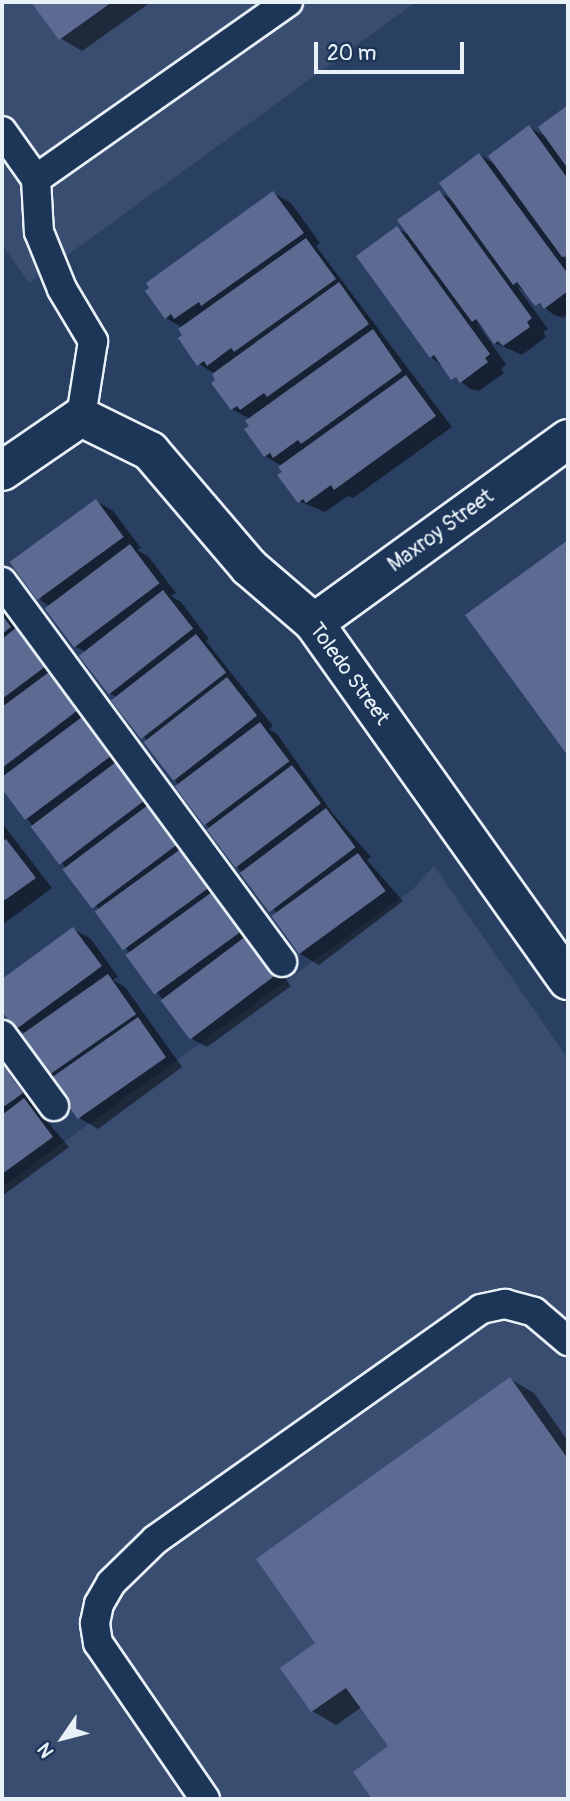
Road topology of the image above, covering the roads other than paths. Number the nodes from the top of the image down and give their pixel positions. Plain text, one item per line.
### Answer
1 (288, 2) edge
2 (2, 131) edge
3 (36, 179) junction
4 (81, 418) junction
5 (568, 439) edge
6 (2, 471) edge
7 (2, 582) edge
8 (314, 623) junction
9 (282, 962) dead end
10 (568, 980) edge
11 (2, 1035) edge
12 (54, 1106) dead end
13 (568, 1341) edge
14 (205, 1799) edge

1 - 3 lane
2 - 3 lane
3 - 4 lane
4 - 6 street
4 - 8 street, Toledo Street
5 - 8 street, Maxroy Street
7 - 9 lane
8 - 10 street, Toledo Street
11 - 12 lane
13 - 14 lane

